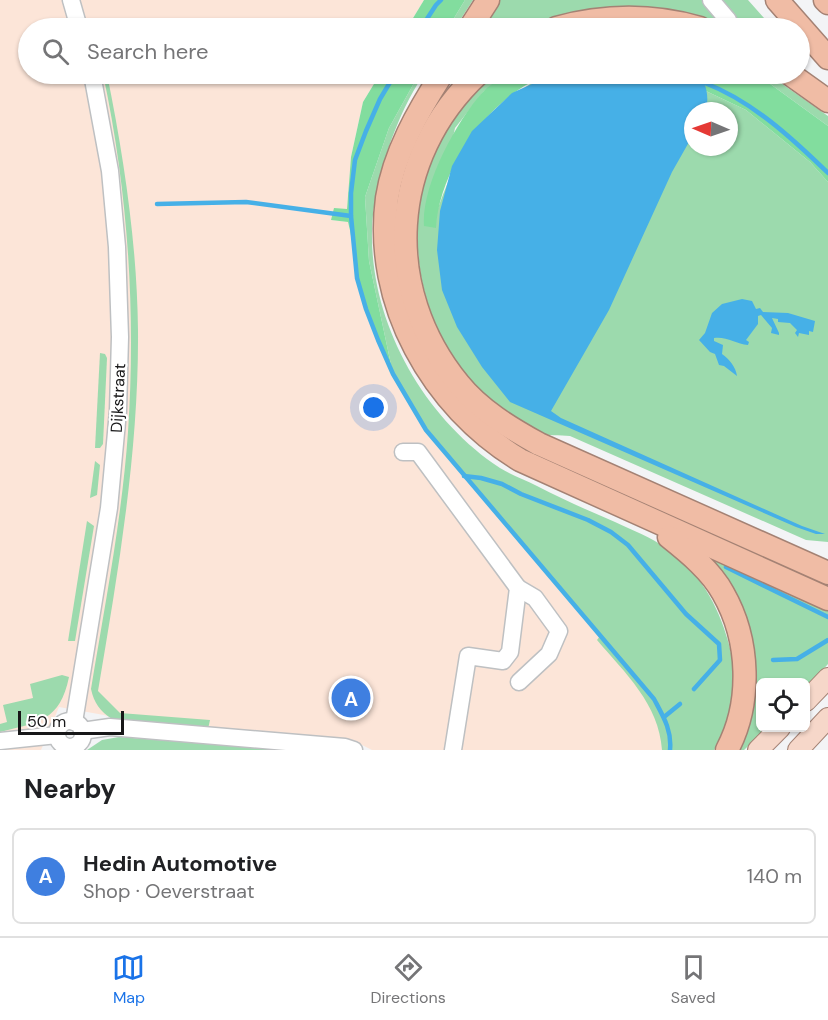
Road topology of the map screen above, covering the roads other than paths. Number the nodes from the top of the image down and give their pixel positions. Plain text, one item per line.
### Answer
1 (71, 0) edge
2 (488, 0) edge
3 (711, 0) edge
4 (777, 0) edge
5 (77, 18) edge
6 (476, 18) edge
7 (610, 18) edge
8 (636, 18) edge
9 (726, 18) edge
10 (793, 18) edge
11 (810, 38) edge
12 (828, 58) edge
13 (94, 84) edge
14 (436, 84) edge
15 (469, 84) edge
16 (805, 84) edge
17 (828, 100) edge
18 (483, 435) junction
19 (539, 444) junction
20 (403, 452) dead end
21 (828, 556) edge
22 (828, 573) edge
23 (518, 588) junction
24 (828, 599) edge
25 (828, 678) edge
26 (519, 682) dead end
27 (810, 697) edge
28 (828, 718) edge
29 (78, 726) junction
30 (776, 732) edge
31 (0, 741) edge
32 (63, 744) edge
33 (354, 750) edge
34 (453, 750) edge
35 (727, 750) edge
36 (758, 750) edge
37 (798, 750) edge

1 - 5 street
2 - 6 highway
3 - 9 street
4 - 10 highway
7 - 8 highway
11 - 12 highway
13 - 29 street, Dijkstraat
14 - 18 highway
15 - 19 highway
16 - 17 highway
18 - 24 highway
18 - 35 highway
19 - 21 highway
19 - 22 highway
20 - 23 street
23 - 26 street
23 - 34 street
25 - 27 main road
28 - 37 main road
29 - 32 street
29 - 33 street
30 - 36 main road
31 - 32 street

